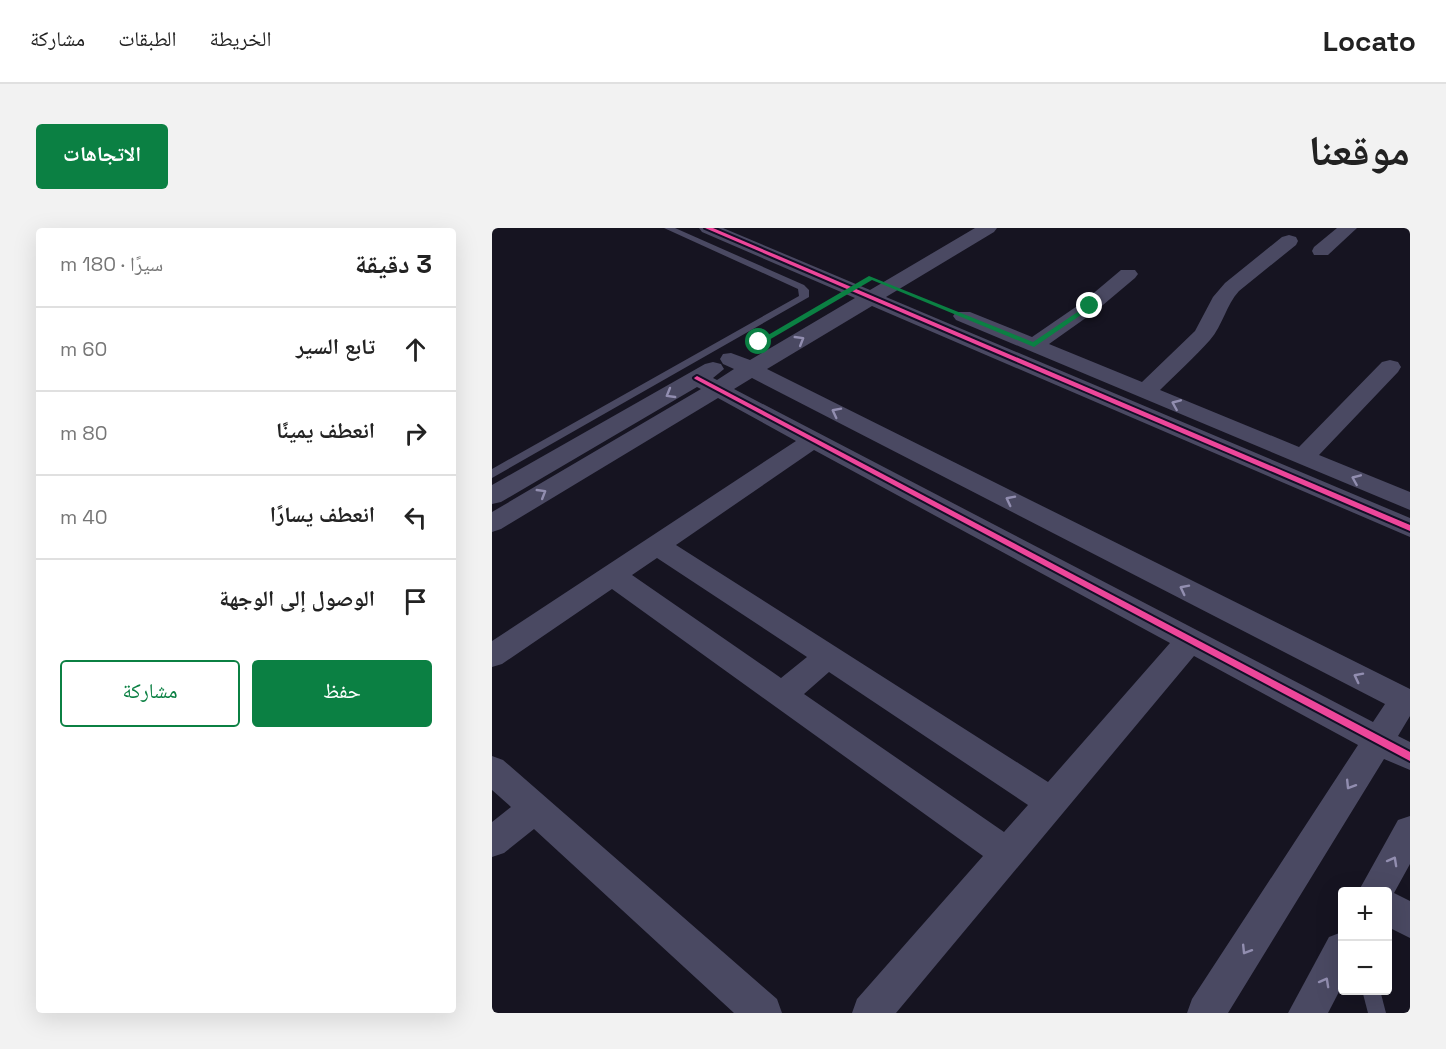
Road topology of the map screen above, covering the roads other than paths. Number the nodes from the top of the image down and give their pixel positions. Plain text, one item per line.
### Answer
1 (668, 228) edge
2 (708, 228) edge
3 (754, 228) edge
4 (957, 228) edge
5 (988, 228) edge
6 (1348, 228) edge
7 (1289, 241) dead end
8 (1321, 251) dead end
9 (1128, 274) dead end
10 (871, 287) junction
11 (1034, 345) junction
12 (741, 364) junction
13 (1390, 367) dead end
14 (707, 384) junction
15 (1145, 392) junction
16 (813, 440) junction
17 (1303, 457) junction
18 (492, 474) edge
19 (492, 496) edge
20 (1410, 502) edge
21 (492, 523) edge
22 (1410, 528) edge
23 (657, 544) junction
24 (612, 575) junction
25 (1190, 640) junction
26 (492, 656) edge
27 (828, 656) junction
28 (782, 695) junction
29 (1407, 702) edge
30 (1378, 740) junction
31 (1410, 757) edge
32 (492, 770) edge
33 (1051, 802) junction
34 (508, 826) edge
35 (1410, 831) edge
36 (1007, 854) junction
37 (1378, 887) edge
38 (1392, 910) edge
39 (1410, 921) edge
40 (1338, 957) edge
41 (1372, 995) edge
42 (763, 1013) edge
43 (871, 1013) edge
44 (1206, 1013) edge
45 (1307, 1013) edge
46 (1377, 1013) edge

1 - 18 lane
2 - 10 street
3 - 10 street
4 - 10 street
5 - 10 street
6 - 8 street
7 - 15 street
9 - 11 street
10 - 11 street
10 - 12 street
10 - 22 street
11 - 15 street
12 - 14 street
29 -> 12 street
13 - 17 street
14 - 16 street
14 -> 19 street
21 -> 14 street
17 -> 15 street
16 - 23 street
16 - 25 street
20 -> 17 street
23 - 24 street
23 - 27 street
24 - 26 street
24 - 28 street
25 - 30 street
25 - 33 street
27 - 28 street
27 - 33 street
28 - 36 street
29 - 30 street
30 - 31 street
30 -> 44 street
32 - 34 street
33 - 36 street
34 - 42 street
37 -> 35 street
36 - 43 street
38 - 39 street
45 -> 40 street
41 - 46 lane

